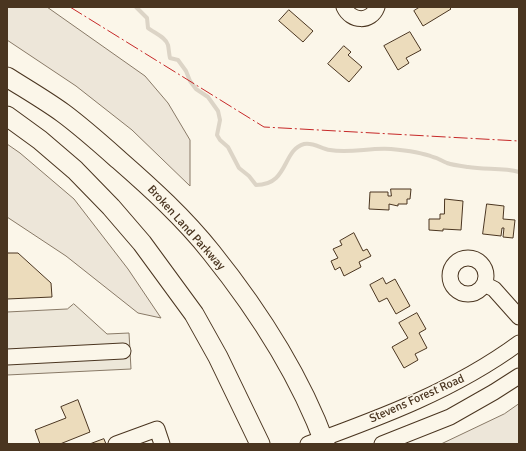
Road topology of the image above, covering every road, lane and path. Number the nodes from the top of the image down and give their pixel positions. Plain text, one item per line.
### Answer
1 (344, 7) edge
2 (377, 7) edge
3 (7, 77) edge
4 (7, 116) edge
5 (484, 284) dead end
6 (519, 317) edge
7 (519, 343) edge
8 (123, 351) dead end
9 (7, 356) edge
10 (519, 376) edge
11 (318, 442) edge
12 (116, 444) edge
13 (162, 444) edge
14 (260, 444) edge
15 (382, 444) edge

1 - 2 street
3 - 11 main road, Broken Land Parkway
4 - 14 main road
5 - 6 street
7 - 11 street, Stevens Forest Road
8 - 9 street
10 - 15 street
12 - 13 street

